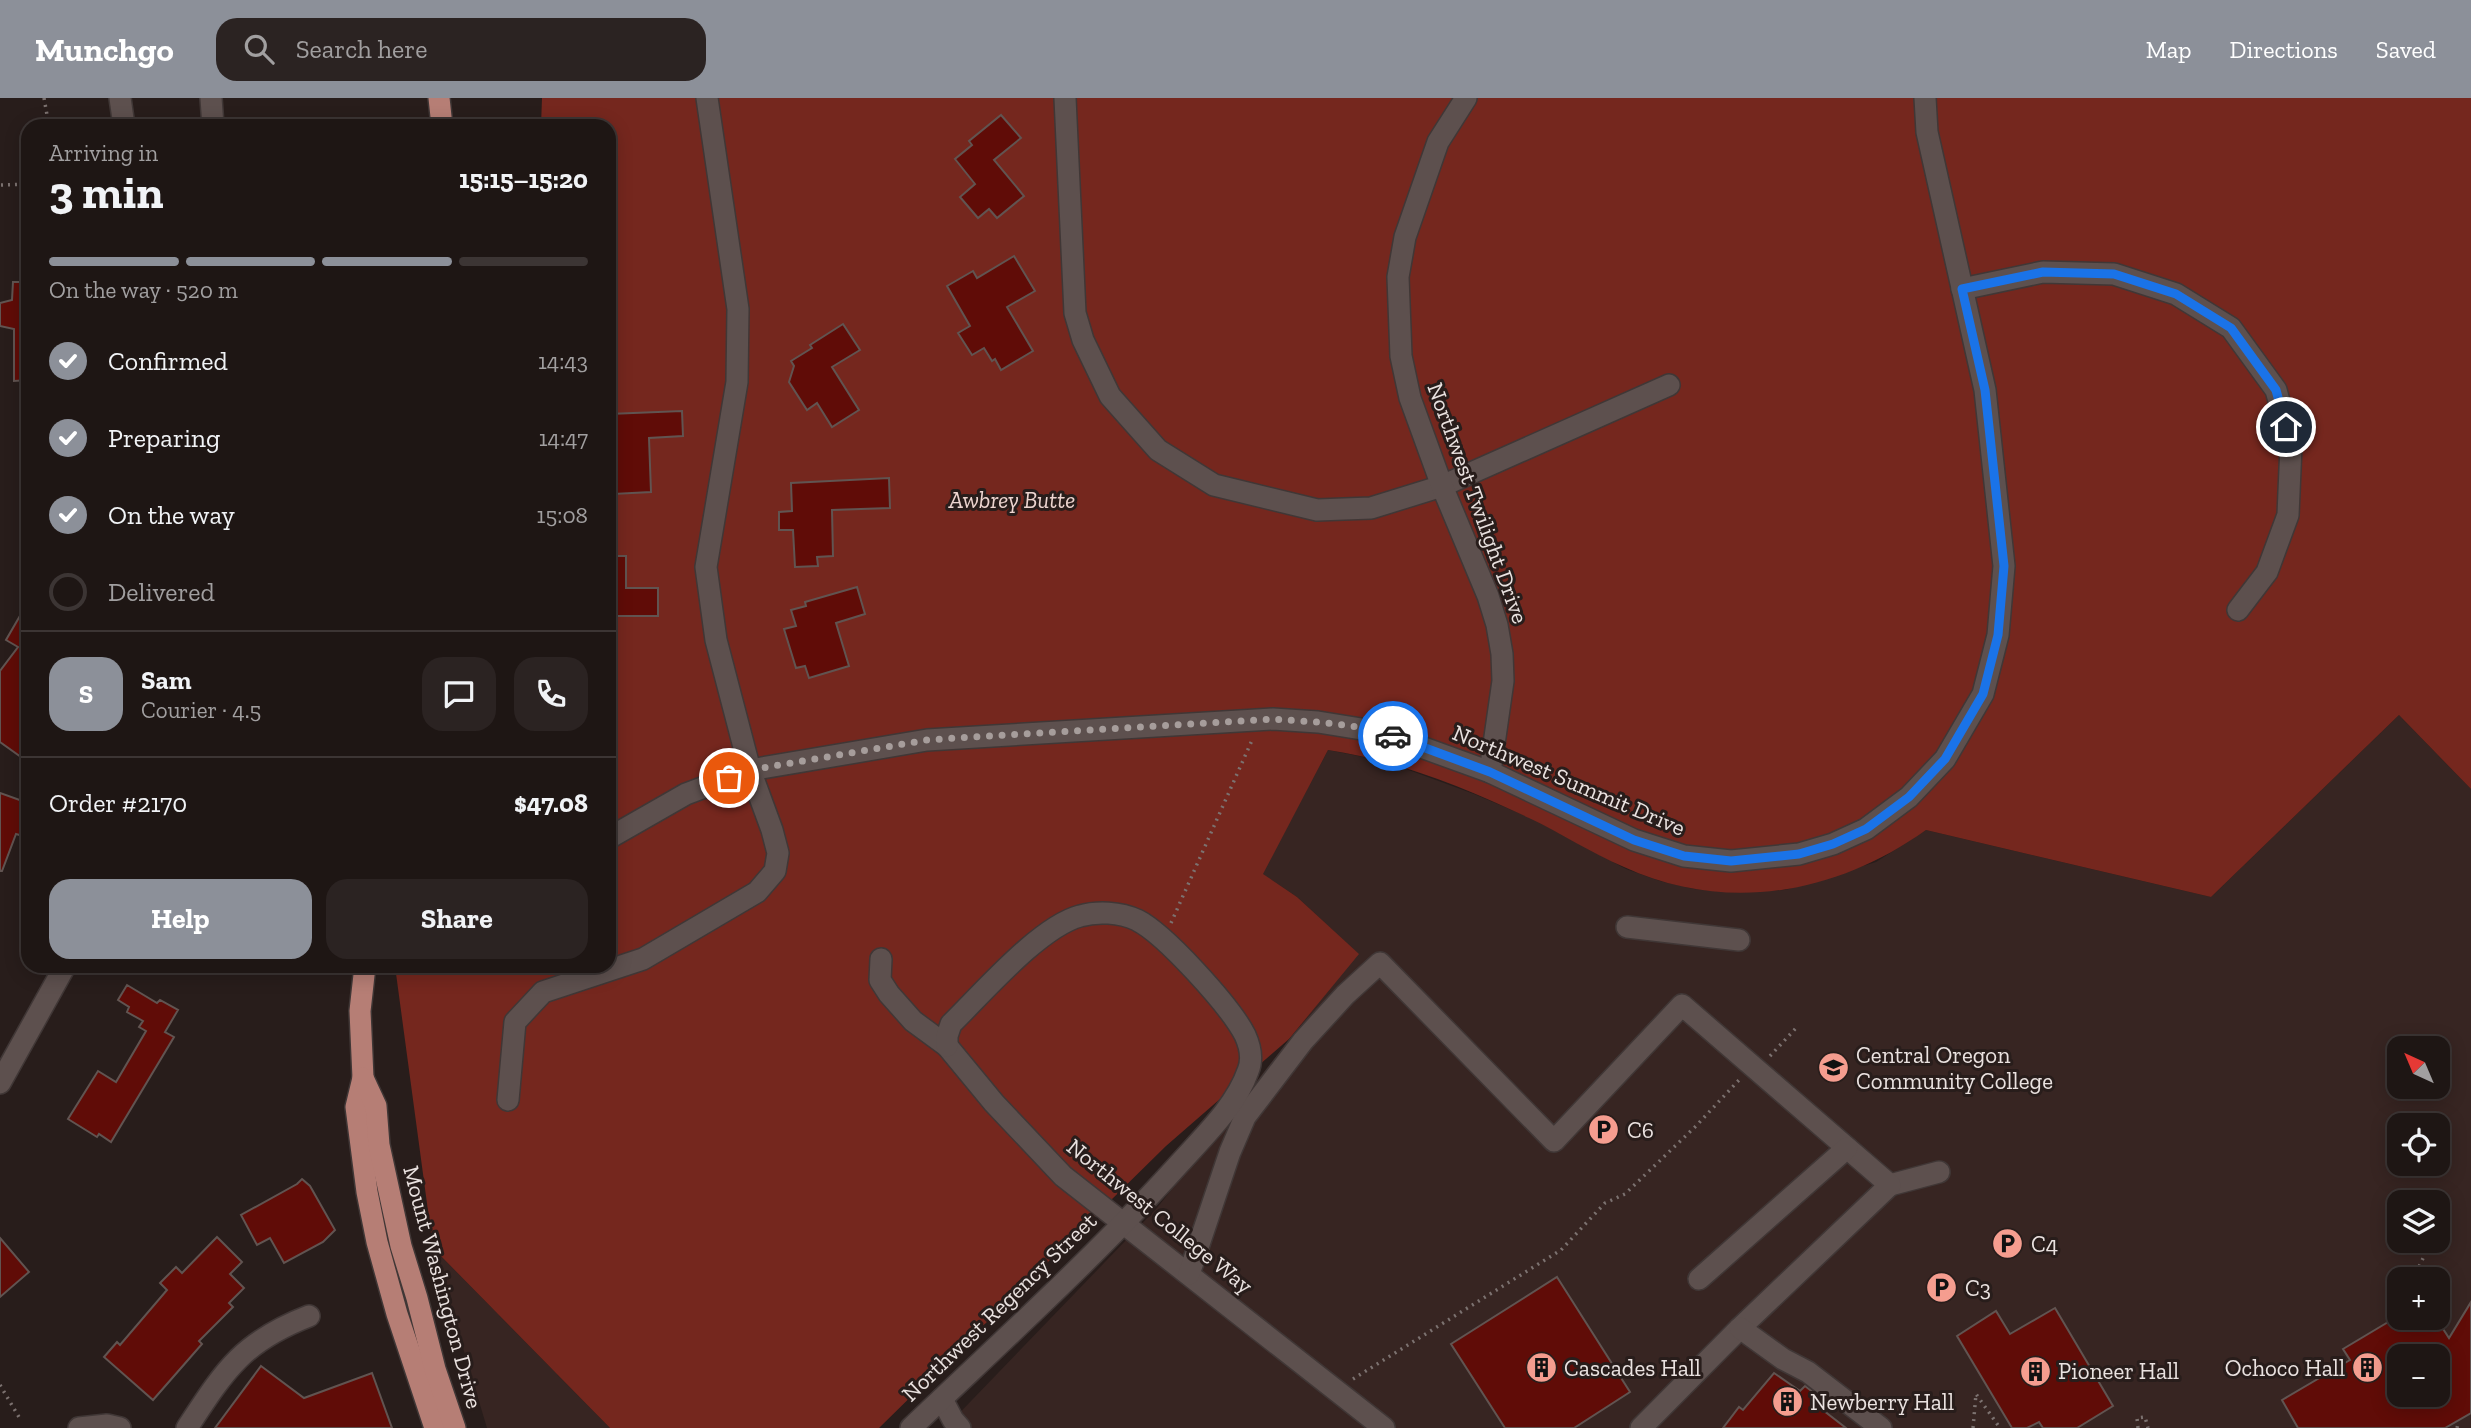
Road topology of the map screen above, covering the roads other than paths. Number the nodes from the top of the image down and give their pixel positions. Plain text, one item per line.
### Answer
1 (120, 98) edge
2 (211, 98) edge
3 (439, 98) edge
4 (707, 98) edge
5 (1066, 98) edge
6 (1466, 98) edge
7 (1925, 98) edge
8 (123, 119) edge
9 (212, 119) edge
10 (441, 119) edge
11 (1962, 289) junction
12 (1669, 385) dead end
13 (1442, 485) junction
14 (2238, 610) dead end
15 (750, 770) junction
16 (1490, 772) junction
17 (616, 834) edge
18 (1627, 927) dead end
19 (1739, 940) dead end
20 (881, 959) dead end
21 (616, 968) edge
22 (61, 973) edge
23 (364, 973) edge
24 (601, 973) edge
25 (947, 1046) junction
26 (363, 1078) junction
27 (0, 1083) edge
28 (508, 1100) dead end
29 (1847, 1148) junction
30 (1939, 1172) dead end
31 (1890, 1185) junction
32 (1123, 1224) junction
33 (1189, 1274) junction
34 (1699, 1279) dead end
35 (309, 1315) dead end
36 (1740, 1328) junction
37 (942, 1399) junction
38 (79, 1428) edge
39 (120, 1428) edge
40 (187, 1428) edge
41 (435, 1428) edge
42 (454, 1428) edge
43 (911, 1428) edge
44 (960, 1428) edge
45 (1384, 1428) edge
46 (1641, 1428) edge
47 (1881, 1428) edge

1 - 8 street
2 - 9 street
3 - 10 main road
4 - 15 street
5 - 13 street
6 - 13 street, Northwest Twilight Drive
7 - 11 street, Northwest Summit Drive
11 - 14 street
11 - 16 street, Northwest Summit Drive
12 - 13 street
13 - 16 street, Northwest Twilight Drive
15 - 16 street, Northwest Summit Drive
15 - 17 street, Northwest Summit Drive
15 - 21 street
18 - 19 street
20 - 25 street, Northwest College Way
22 - 27 street
23 - 26 main road, Mount Washington Drive
24 - 28 street
25 - 32 street, Northwest College Way
25 - 32 street, Northwest Regency Street
26 - 41 main road, Mount Washington Drive
26 - 42 main road, Mount Washington Drive
29 - 31 street
29 - 33 street
29 - 34 street
30 - 31 street
31 - 36 street
32 - 33 street, Northwest College Way
32 - 37 street, Northwest Regency Street
33 - 45 street, Northwest College Way
35 - 40 street
36 - 46 street
36 - 47 street
37 - 43 street, Northwest Regency Street
37 - 44 street
38 - 39 street

